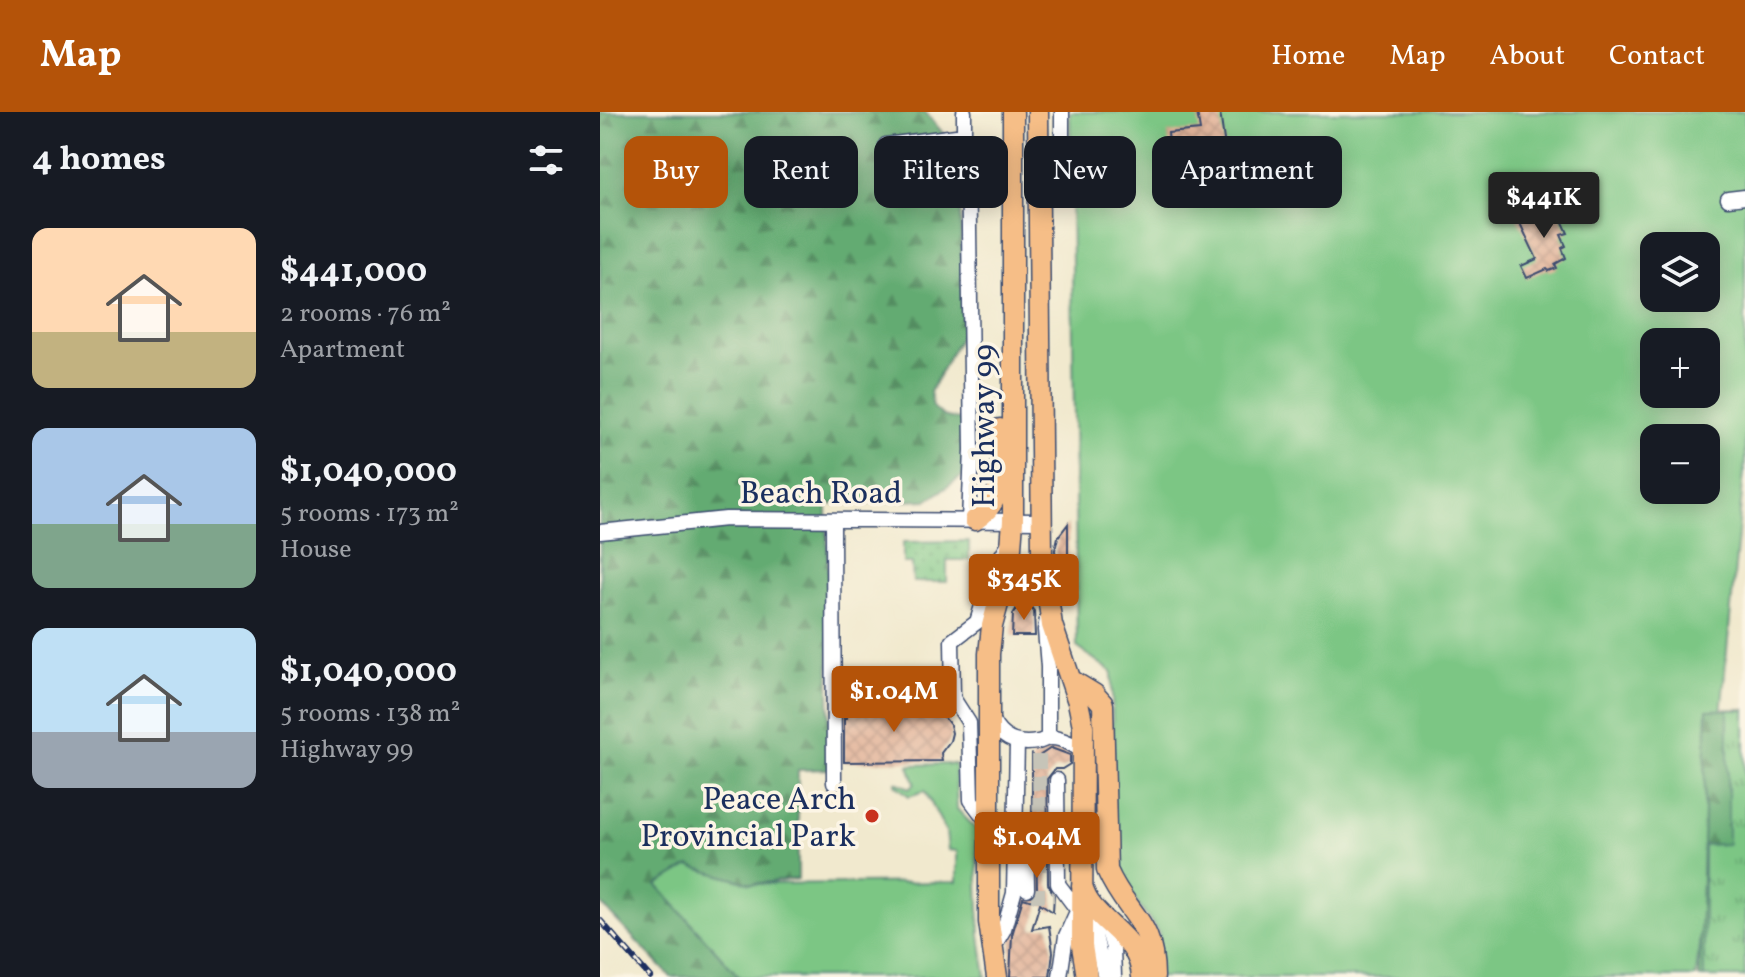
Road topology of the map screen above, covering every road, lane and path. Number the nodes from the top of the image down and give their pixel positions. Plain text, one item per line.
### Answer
1 (964, 112) edge
2 (1004, 112) edge
3 (1013, 112) edge
4 (1038, 112) edge
5 (1062, 112) edge
6 (964, 135) junction
7 (956, 136) edge
8 (1038, 136) edge
9 (1062, 136) edge
10 (1745, 197) edge
11 (1728, 199) dead end
12 (1039, 208) edge
13 (1013, 314) junction
14 (1005, 378) junction
15 (972, 520) junction
16 (833, 521) junction
17 (600, 532) edge
18 (1009, 532) junction
19 (1042, 532) junction
20 (1049, 611) junction
21 (1071, 680) junction
22 (951, 684) dead end
23 (989, 712) junction
24 (1017, 742) junction
25 (1042, 745) junction
26 (1084, 755) junction
27 (1057, 780) dead end
28 (834, 783) dead end
29 (1017, 823) junction
30 (984, 827) junction
31 (1013, 898) junction
32 (1080, 903) junction
33 (1120, 941) junction
34 (1081, 947) junction
35 (993, 955) junction
36 (989, 977) edge
37 (997, 977) edge
38 (1060, 977) edge
39 (1069, 977) edge
40 (1078, 977) edge
41 (1087, 977) edge
42 (1096, 977) edge
43 (1105, 977) edge
44 (1114, 977) edge
45 (1123, 977) edge
46 (1133, 977) edge
47 (1142, 977) edge
48 (1154, 977) edge

1 - 6 street
2 - 14 street
3 - 13 highway, Highway 99
4 - 8 highway, Highway 99
5 - 9 street
6 - 7 street
6 - 15 street
10 - 11 street
12 - 19 highway, Highway 99
13 - 14 highway
13 - 18 highway, Highway 99
14 - 15 highway
14 - 18 street
15 - 16 street, Beach Road
15 - 18 street, Beach Road
16 - 17 street, Beach Road
16 - 28 street
18 - 19 street, Beach Road
18 - 23 highway, Highway 99
18 - 30 street
18 - 30 street
19 - 20 highway, Highway 99
20 - 21 highway, Highway 99
20 - 25 street
21 - 26 highway, Highway 99
21 - 48 highway
22 - 30 street
23 - 24 street
23 - 30 highway, Highway 99
24 - 25 street
24 - 29 street
25 - 26 street
26 - 32 highway, Highway 99
27 - 32 street
29 - 31 street
29 - 31 street
30 - 35 highway, Highway 99
30 - 36 highway
31 - 35 street
32 - 33 highway
32 - 34 highway, Highway 99
33 - 44 street
33 - 45 street
33 - 46 street
33 - 47 highway
34 - 38 street, Highway 99
34 - 39 street, Highway 99
34 - 40 street, Highway 99
34 - 41 highway, Highway 99
34 - 42 street, Highway 99
34 - 43 street, Highway 99
35 - 37 highway, Highway 99

